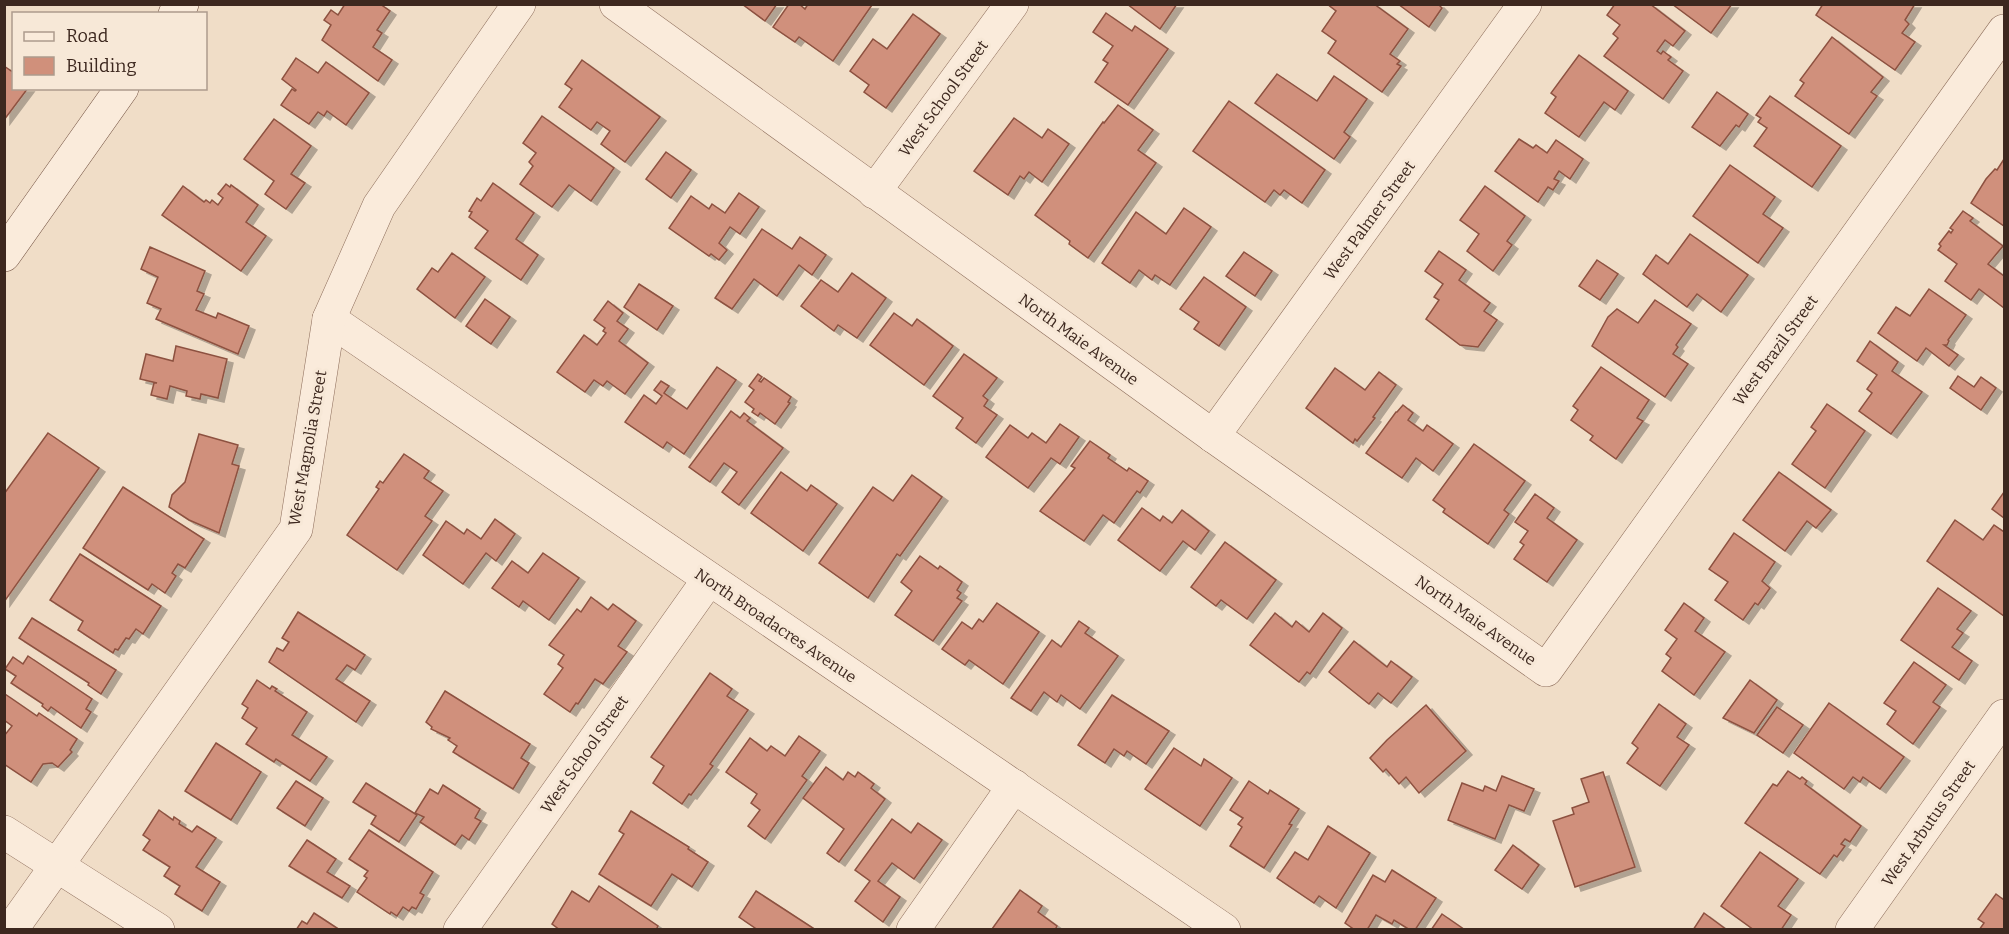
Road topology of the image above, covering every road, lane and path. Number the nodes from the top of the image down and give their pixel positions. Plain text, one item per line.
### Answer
1 (519, 4) edge
2 (616, 4) edge
3 (1012, 4) edge
4 (1525, 4) edge
5 (2004, 31) edge
6 (121, 90) edge
7 (874, 192) junction
8 (4, 255) edge
9 (329, 319) junction
10 (1213, 436) junction
11 (709, 579) junction
12 (1546, 670) joint
13 (2004, 716) edge
14 (1014, 786) junction
15 (4, 832) edge
16 (58, 866) junction
17 (11, 930) edge
18 (158, 930) edge
19 (460, 930) edge
20 (913, 930) edge
21 (1224, 930) edge
22 (1852, 930) edge

1 - 9 street, West Magnolia Street
2 - 7 street, North Maie Avenue
3 - 7 street, West School Street
4 - 10 street, West Palmer Street
5 - 12 street, West Brazil Street
6 - 8 street
7 - 10 street, North Maie Avenue
9 - 11 street, North Broadacres Avenue
9 - 16 street, West Magnolia Street
10 - 12 street, North Maie Avenue
11 - 14 street, North Broadacres Avenue
11 - 19 street, West School Street
13 - 22 street, West Arbutus Street
14 - 20 street
14 - 21 street, North Broadacres Avenue
15 - 16 street
16 - 17 street, West Magnolia Street
16 - 18 street

